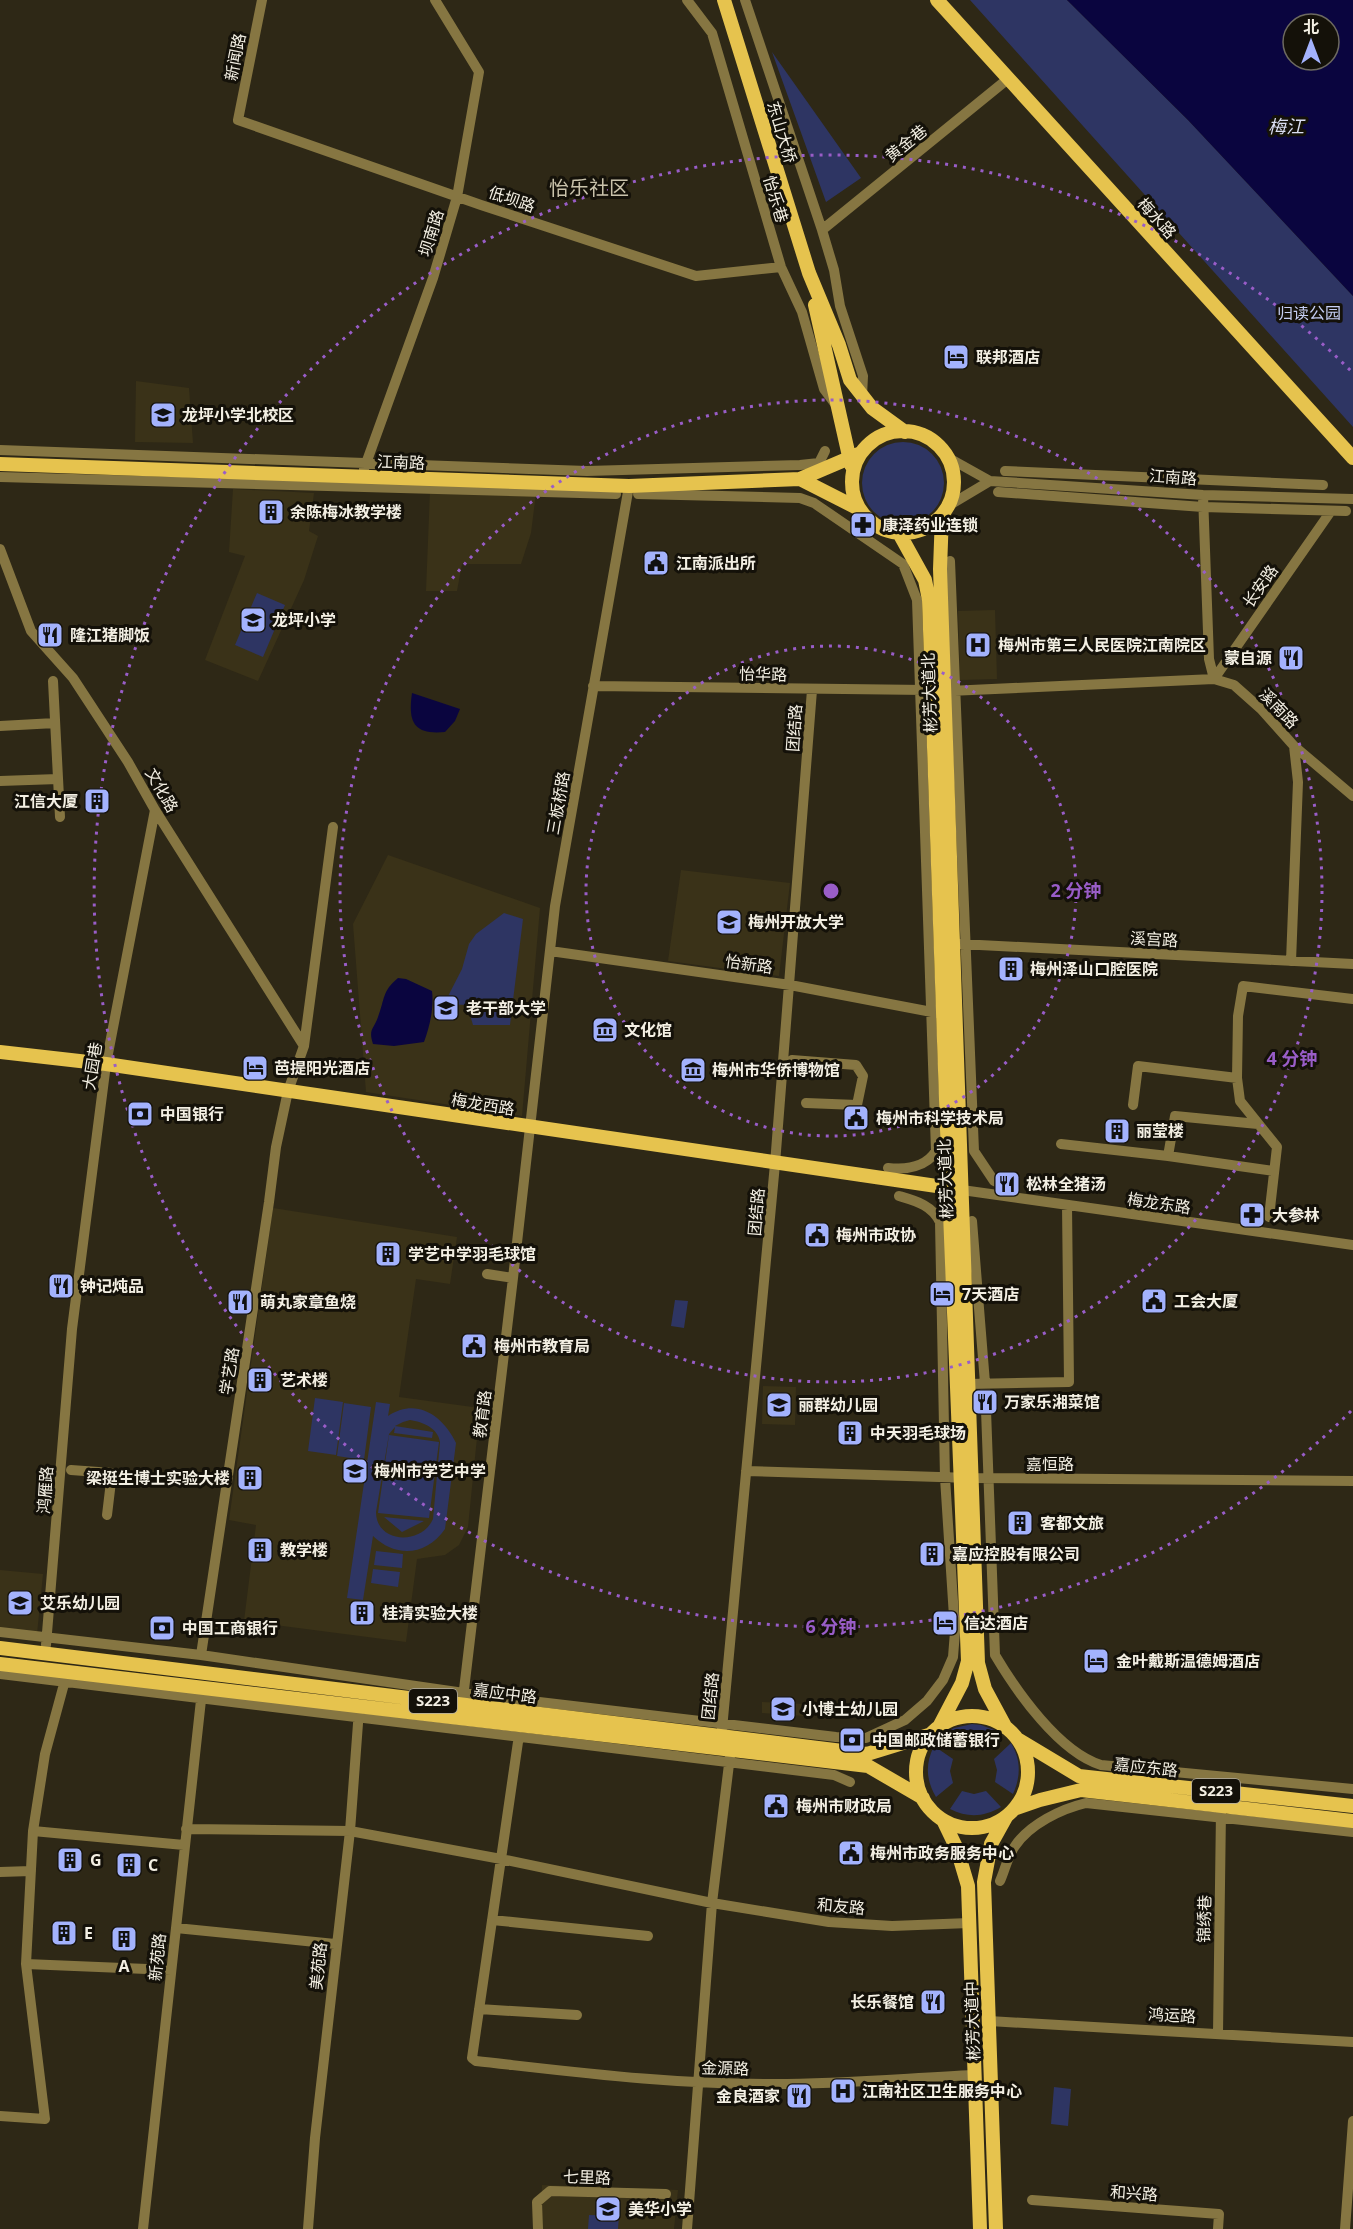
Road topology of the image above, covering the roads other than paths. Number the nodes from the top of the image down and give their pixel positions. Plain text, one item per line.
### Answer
1 (262, 0) edge
2 (435, 0) edge
3 (687, 0) edge
4 (724, 0) edge
5 (745, 0) edge
6 (937, 0) edge
7 (1009, 78) junction
8 (238, 120) joint
9 (457, 196) junction
10 (822, 230) junction
11 (781, 267) junction
12 (809, 273) junction
13 (862, 396) junction
14 (838, 408) junction
15 (905, 432) junction
16 (0, 450) edge
17 (825, 451) dead end
18 (947, 458) junction
19 (1353, 458) edge
20 (854, 460) junction
21 (366, 463) junction
22 (0, 465) edge
23 (1005, 471) dead end
24 (0, 477) edge
25 (360, 477) junction
26 (800, 479) junction
27 (990, 481) junction
28 (1323, 486) dead end
29 (634, 490) junction
30 (998, 492) dead end
31 (616, 494) dead end
32 (1353, 499) edge
33 (1203, 501) junction
34 (859, 509) junction
35 (945, 511) junction
36 (1331, 511) junction
37 (1346, 511) dead end
38 (899, 533) junction
39 (0, 549) edge
40 (950, 561) dead end
41 (1214, 679) junction
42 (53, 681) dead end
43 (593, 686) junction
44 (812, 690) junction
45 (938, 690) junction
46 (55, 723) junction
47 (0, 726) edge
48 (1294, 746) junction
49 (58, 780) junction
50 (0, 781) edge
51 (1353, 795) edge
52 (155, 810) junction
53 (60, 817) dead end
54 (333, 826) dead end
55 (959, 944) junction
56 (550, 951) junction
57 (1291, 961) junction
58 (1353, 964) edge
59 (790, 985) junction
60 (1353, 999) edge
61 (938, 1013) junction
62 (304, 1046) junction
63 (0, 1052) edge
64 (792, 1060) dead end
65 (106, 1064) junction
66 (1237, 1078) junction
67 (288, 1091) junction
68 (806, 1103) dead end
69 (1133, 1105) dead end
70 (1258, 1124) junction
71 (529, 1127) junction
72 (1061, 1144) dead end
73 (1168, 1156) junction
74 (775, 1164) junction
75 (888, 1168) dead end
76 (1274, 1171) junction
77 (1001, 1184) dead end
78 (955, 1189) junction
79 (899, 1196) dead end
80 (1067, 1205) junction
81 (1269, 1217) dead end
82 (972, 1221) dead end
83 (1353, 1245) edge
84 (487, 1274) dead end
85 (513, 1278) junction
86 (72, 1329) joint
87 (985, 1383) junction
88 (968, 1384) junction
89 (71, 1470) dead end
90 (746, 1471) junction
91 (945, 1478) junction
92 (966, 1478) junction
93 (990, 1478) junction
94 (1353, 1481) edge
95 (108, 1515) dead end
96 (0, 1632) edge
97 (47, 1638) junction
98 (0, 1648) edge
99 (45, 1654) junction
100 (201, 1655) junction
101 (0, 1664) edge
102 (0, 1674) edge
103 (64, 1684) dead end
104 (201, 1693) junction
105 (462, 1699) junction
106 (358, 1711) junction
107 (1006, 1728) junction
108 (722, 1730) junction
109 (936, 1730) junction
110 (1017, 1739) junction
111 (518, 1742) dead end
112 (730, 1750) junction
113 (850, 1782) dead end
114 (1353, 1789) edge
115 (923, 1798) junction
116 (1353, 1806) edge
117 (1221, 1811) junction
118 (1010, 1813) junction
119 (943, 1820) junction
120 (1353, 1821) edge
121 (186, 1829) junction
122 (33, 1831) junction
123 (350, 1831) junction
124 (1353, 1832) edge
125 (184, 1845) junction
126 (501, 1859) junction
127 (31, 1870) junction
128 (0, 1872) edge
129 (1000, 1881) dead end
130 (712, 1903) junction
131 (492, 1920) junction
132 (969, 1923) junction
133 (176, 1928) junction
134 (648, 1936) dead end
135 (335, 1944) junction
136 (26, 1964) junction
137 (171, 1970) junction
138 (479, 2009) junction
139 (577, 2015) dead end
140 (989, 2021) junction
141 (1218, 2033) junction
142 (1353, 2042) edge
143 (974, 2074) junction
144 (698, 2083) junction
145 (0, 2116) edge
146 (1353, 2121) edge
147 (1352, 2146) edge
148 (666, 2194) dead end
149 (1032, 2200) dead end
150 (143, 2229) edge
151 (308, 2229) edge
152 (538, 2229) edge
153 (687, 2229) edge
154 (980, 2229) edge
155 (996, 2229) edge
156 (1218, 2229) edge
157 (1345, 2229) edge

1 - 8 street, 新闻路
2 - 9 street, 坝南路
3 - 11 street, 怡乐巷
4 - 12 main road, 东山大桥
5 - 10 street
6 - 7 main road, 梅水路
7 - 10 street, 黄金巷
7 - 19 main road, 梅水路
8 - 9 street, 低坝路
9 - 11 street, 低坝路
9 - 21 street, 坝南路
10 - 13 street
11 - 14 street, 怡乐巷
12 - 13 main road
12 - 14 main road
13 - 15 main road
14 - 20 main road
15 - 18 main road
15 - 20 main road
16 - 21 street
17 - 21 street
18 - 27 street, 江南路
18 - 35 main road
20 - 26 main road, 江南路
20 - 34 main road
21 - 25 street, 坝南路
22 - 25 main road, 江南路
23 - 28 street
24 - 31 street
25 - 29 main road, 江南路
26 - 29 main road, 江南路
26 - 34 main road, 江南路
27 - 33 street, 江南路
27 - 35 street
29 - 43 street, 三板桥路
29 - 45 street
30 - 33 street
32 - 33 street, 江南路
33 - 36 street
33 - 41 street
34 - 38 main road
35 - 38 main road
35 - 45 main road, 彬芳大道北
36 - 37 street
36 - 41 street, 长安路
38 - 45 main road, 彬芳大道北
39 - 52 street, 文化路
40 - 45 street
41 - 45 street, 怡华路
41 - 48 street, 溪南路
42 - 46 street
43 - 44 street, 怡华路
43 - 56 street, 三板桥路
44 - 45 street, 怡华路
44 - 59 street, 团结路
45 - 55 main road, 彬芳大道北
45 - 61 main road, 彬芳大道北
46 - 47 street
46 - 49 street
48 - 51 street
48 - 57 street, 溪南路
49 - 50 street
49 - 53 street
52 - 62 street, 文化路
52 - 65 street, 大园巷
54 - 62 street, 学艺路
55 - 57 street, 溪宫路
55 - 77 street
55 - 78 main road, 彬芳大道北
56 - 59 street, 怡新路
56 - 71 street, 三板桥路
57 - 58 street, 溪宫路
59 - 61 street, 怡新路
59 - 74 street, 团结路
60 - 66 street
61 - 75 street
61 - 78 main road, 彬芳大道北
62 - 67 street, 学艺路
63 - 65 main road, 梅龙西路
64 - 68 street
65 - 67 main road, 梅龙西路
65 - 86 street, 大园巷
66 - 69 street
66 - 70 street
67 - 71 main road, 梅龙西路
67 - 100 street, 学艺路
70 - 73 street
70 - 76 street
71 - 74 main road, 梅龙西路
71 - 85 street, 教育路
72 - 73 street
73 - 76 street
74 - 78 main road, 梅龙西路
74 - 90 street, 团结路
76 - 81 street
78 - 80 street, 梅龙东路
78 - 88 main road, 彬芳大道北
78 - 92 main road, 彬芳大道北
79 - 91 street
80 - 83 street, 梅龙东路
80 - 87 street
82 - 87 street
84 - 85 street
85 - 105 street, 教育路
86 - 97 street, 鸿雁路
87 - 88 street
87 - 93 street
88 - 92 main road, 彬芳大道北
89 - 95 street
90 - 91 street, 嘉恒路
90 - 108 street, 团结路
91 - 92 street, 嘉恒路
91 - 108 street
92 - 93 street, 嘉恒路
92 - 107 main road, 彬芳大道北
92 - 109 main road, 彬芳大道北
93 - 94 street, 嘉恒路
93 - 114 street
96 - 97 street
97 - 99 street, 鸿雁路
97 - 100 street
98 - 99 main road, 嘉应中路 / S223
99 - 105 main road, 嘉应中路 / S223
100 - 105 street
101 - 104 main road, 嘉应中路 / S223
102 - 104 street
103 - 122 street
104 - 106 main road, 嘉应中路 / S223
104 - 121 street, 新苑路
105 - 108 main road, 嘉应中路 / S223
106 - 112 main road, 嘉应中路 / S223
106 - 113 street
106 - 123 street, 美苑路
107 - 109 main road, S223
107 - 110 main road, S223
108 - 109 main road, 嘉应中路 / S223
109 - 115 main road
110 - 116 main road, 嘉应东路 / S223
110 - 118 main road
111 - 126 street
112 - 115 main road, 嘉应中路 / S223
112 - 130 street
115 - 119 main road, S223
117 - 118 main road, 嘉应东路 / S223
117 - 120 main road, 嘉应东路 / S223
117 - 124 street
117 - 129 street
117 - 141 street, 锦绣巷
118 - 119 main road, S223
118 - 140 main road, 彬芳大道中
119 - 132 main road, 彬芳大道中
121 - 123 street, 和友路
121 - 125 street, 新苑路
122 - 125 street
122 - 127 street
123 - 126 street, 和友路
123 - 135 street, 美苑路
125 - 133 street, 新苑路
126 - 130 street, 和友路
126 - 131 street
127 - 128 street
127 - 136 street
130 - 132 street, 和友路
130 - 144 street
131 - 134 street
131 - 138 street
132 - 143 main road, 彬芳大道中
133 - 135 street
133 - 137 street, 新苑路
135 - 151 street, 美苑路
136 - 137 street
136 - 145 street
137 - 150 street, 新苑路
138 - 139 street
138 - 144 street, 金源路
140 - 141 street, 鸿运路
140 - 155 main road, 彬芳大道中
141 - 142 street, 鸿运路
143 - 144 street, 金源路
143 - 154 main road, 彬芳大道中
144 - 153 street
146 - 147 street
147 - 157 street
148 - 152 street, 七里路
149 - 156 street, 和兴路

